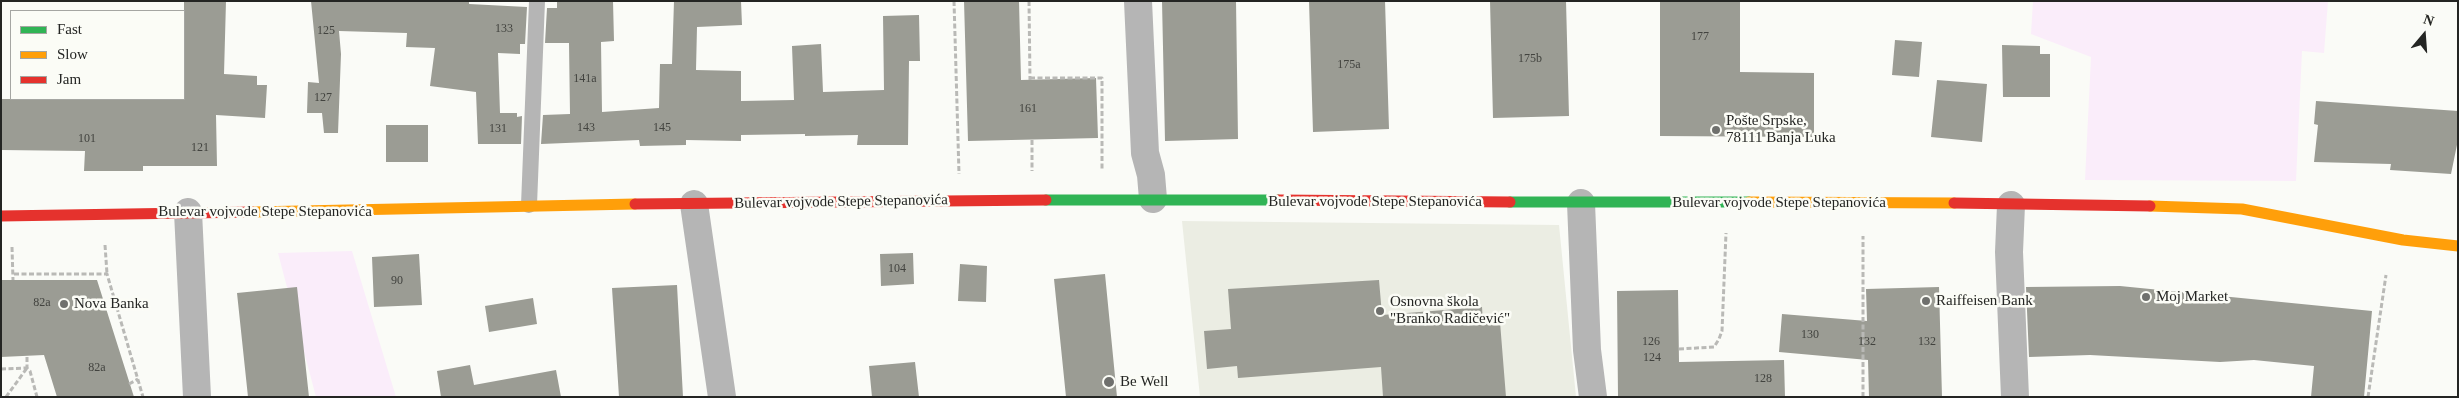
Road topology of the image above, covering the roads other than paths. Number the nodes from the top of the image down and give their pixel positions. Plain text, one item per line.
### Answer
1 (537, 1) edge
2 (1138, 1) edge
3 (1153, 199) junction
4 (1581, 203) junction
5 (694, 204) junction
6 (529, 205) junction
7 (2011, 205) junction
8 (188, 212) junction
9 (1, 216) edge
10 (2403, 240) junction
11 (2458, 246) edge
12 (2438, 256) dead end
13 (197, 397) edge
14 (722, 397) edge
15 (1593, 397) edge
16 (2015, 397) edge

1 - 6 lane
2 - 3 street
3 - 4 street, Bulevar vojvode Stepe Stepanovića
3 - 5 street, Bulevar vojvode Stepe Stepanovića
4 - 7 street, Bulevar vojvode Stepe Stepanovića
4 - 15 street
5 - 6 street, Bulevar vojvode Stepe Stepanovića
5 - 14 street
6 - 8 street, Bulevar vojvode Stepe Stepanovića
7 - 10 street, Bulevar vojvode Stepe Stepanovića
7 - 16 street
8 - 9 street, Bulevar vojvode Stepe Stepanovića
8 - 13 street
10 - 11 street, Bulevar vojvode Stepe Stepanovića
10 - 12 street, Bulevar vojvode Stepe Stepanovića

